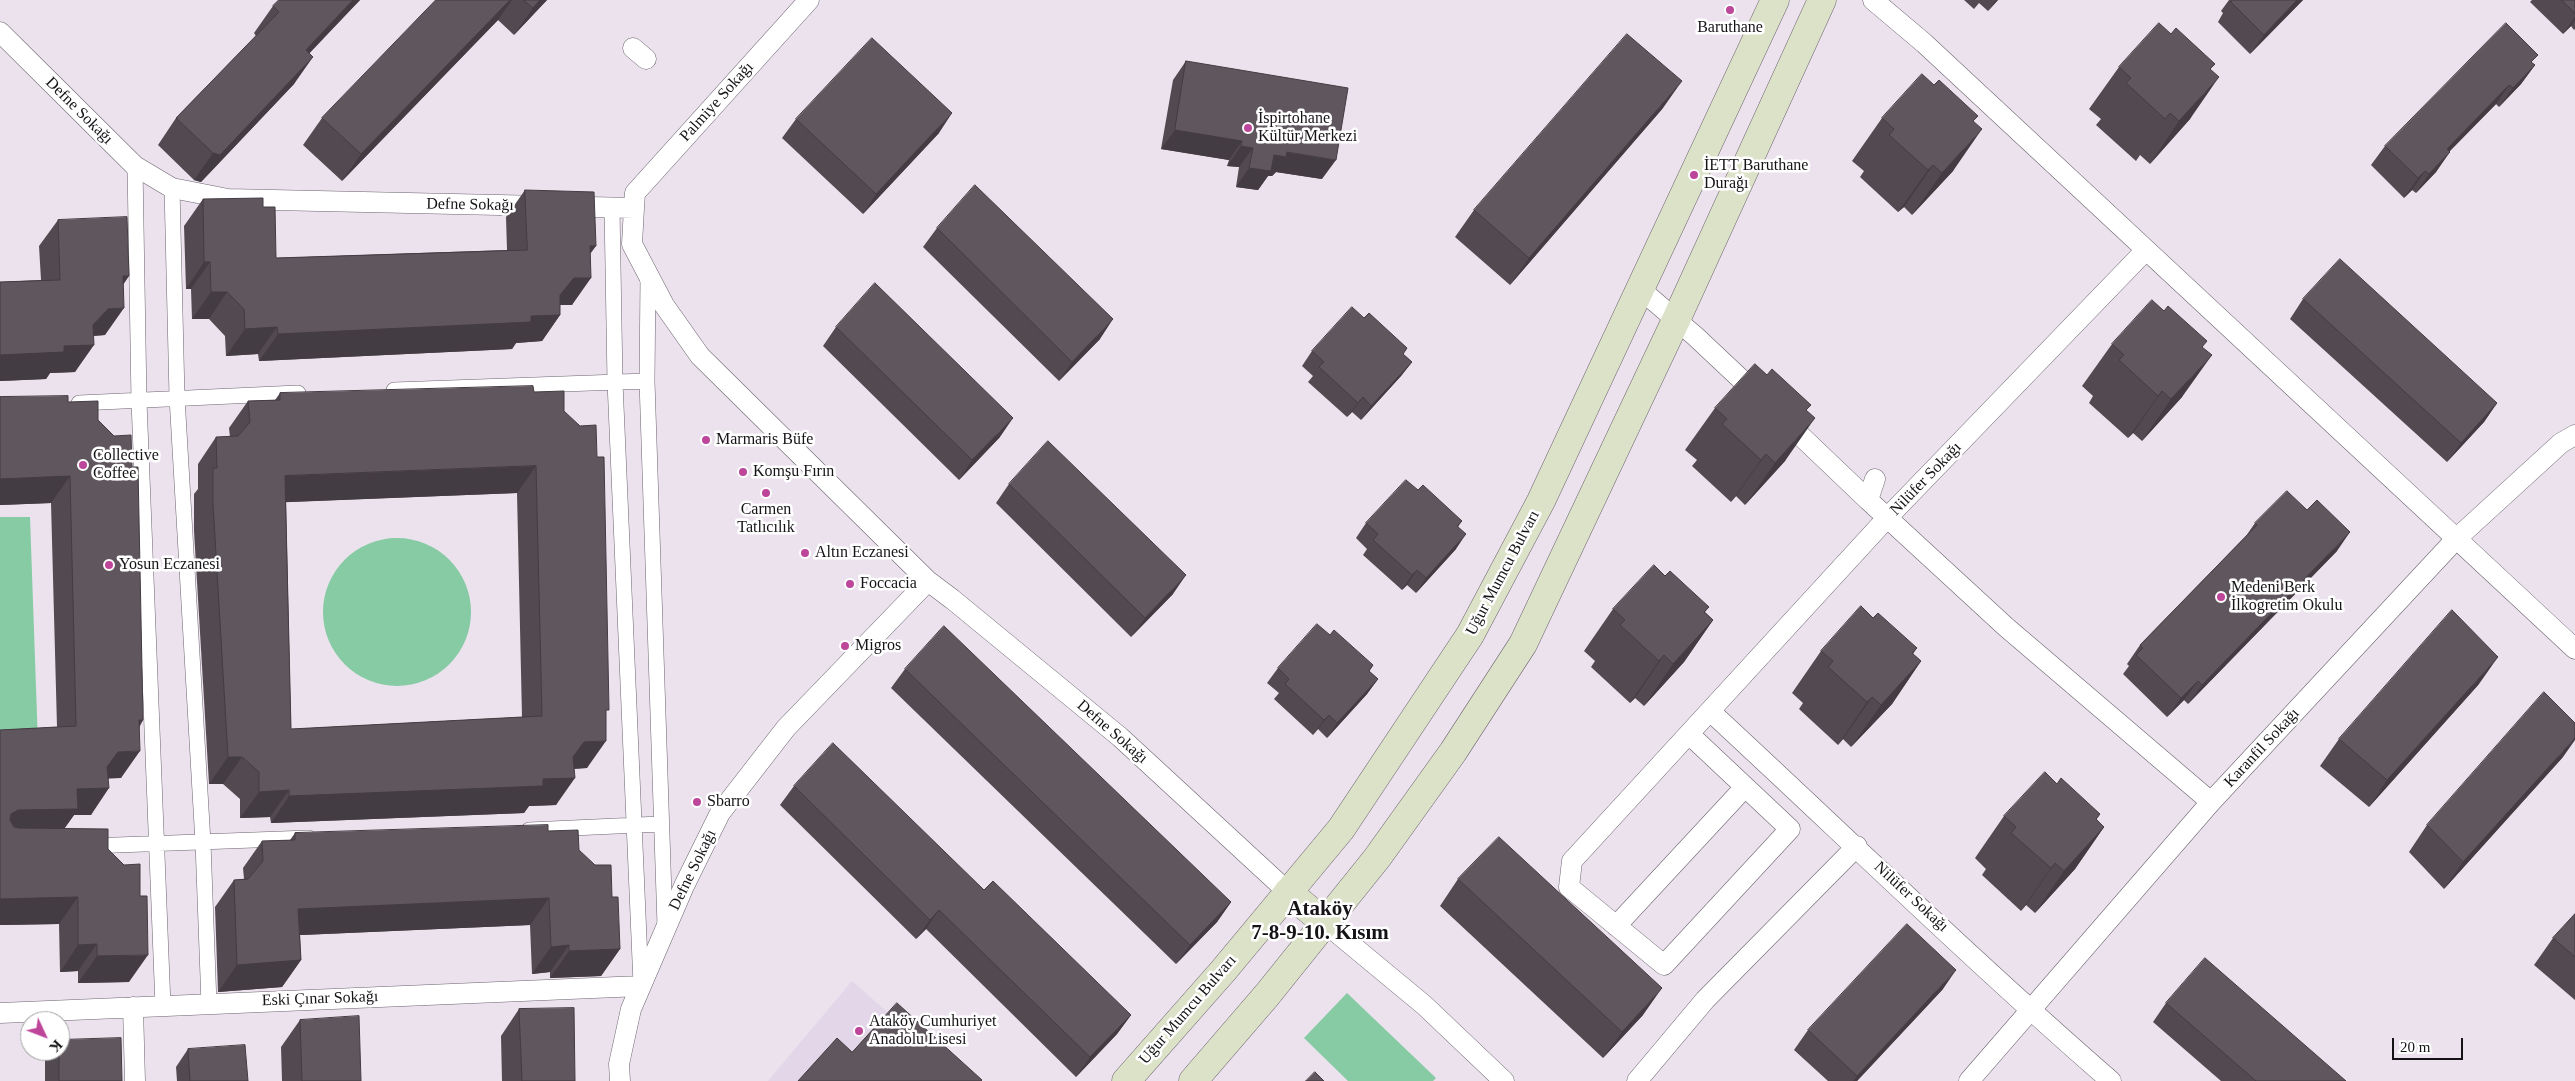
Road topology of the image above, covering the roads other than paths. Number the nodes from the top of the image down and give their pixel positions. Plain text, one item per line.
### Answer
1 (809, 0) edge
2 (1776, 0) edge
3 (1822, 0) edge
4 (1873, 0) edge
5 (0, 32) edge
6 (135, 166) junction
7 (172, 188) junction
8 (612, 208) junction
9 (634, 208) junction
10 (2146, 250) junction
11 (648, 276) junction
12 (1640, 289) junction
13 (1676, 320) junction
14 (647, 381) junction
15 (615, 382) junction
16 (376, 390) edge
17 (316, 392) edge
18 (177, 397) junction
19 (139, 401) junction
20 (60, 404) edge
21 (2575, 435) edge
22 (1875, 479) dead end
23 (1868, 500) junction
24 (1888, 518) junction
25 (2456, 539) junction
26 (928, 582) junction
27 (2575, 649) edge
28 (1711, 712) junction
29 (1690, 735) junction
30 (1745, 787) junction
31 (2211, 802) junction
32 (660, 824) junction
33 (633, 826) junction
34 (516, 830) edge
35 (320, 838) edge
36 (203, 843) junction
37 (155, 845) junction
38 (78, 846) edge
39 (1857, 846) junction
40 (1288, 892) junction
41 (1325, 922) junction
42 (1616, 926) junction
43 (665, 930) junction
44 (641, 986) junction
45 (208, 1004) junction
46 (163, 1006) junction
47 (133, 1007) junction
48 (2030, 1010) junction
49 (0, 1013) edge
50 (135, 1081) edge
51 (620, 1081) edge
52 (1126, 1081) edge
53 (1193, 1081) edge
54 (1504, 1081) edge
55 (1637, 1081) edge
56 (1969, 1081) edge
57 (2111, 1081) edge

1 - 9 street, Palmiye Sokağı
2 - 12 main road, Uğur Mumcu Bulvarı
3 - 13 main road
4 - 10 street
5 - 6 street, Defne Sokağı
6 - 7 street, Defne Sokağı
6 - 19 street
7 - 8 street, Defne Sokağı
7 - 18 street
8 - 9 street, Defne Sokağı
8 - 15 street
9 - 11 street, Defne Sokağı
10 - 24 street, Nilüfer Sokağı
10 - 25 street
11 - 14 street
11 - 26 street, Defne Sokağı
12 - 13 street
12 - 40 main road, Uğur Mumcu Bulvarı
13 - 23 street
13 - 41 main road
14 - 15 street
14 - 32 street
15 - 16 street
15 - 33 street
17 - 18 street
18 - 19 street
18 - 36 street
19 - 20 street
19 - 37 street
21 - 25 street, Karanfil Sokağı
22 - 23 street
23 - 24 street
24 - 28 street, Nilüfer Sokağı
24 - 31 street
25 - 27 street
25 - 31 street, Karanfil Sokağı
26 - 40 street, Defne Sokağı
26 - 43 street, Defne Sokağı
28 - 29 street, Nilüfer Sokağı
28 - 39 street, Nilüfer Sokağı
29 - 30 street
29 - 42 street, Nilüfer Sokağı
30 - 42 street
30 - 42 street
31 - 48 street, Karanfil Sokağı
32 - 33 street
32 - 43 street
33 - 34 street
33 - 44 street
35 - 36 street
36 - 37 street
36 - 45 street
37 - 38 street
37 - 46 street
39 - 48 street, Nilüfer Sokağı
39 - 55 street
40 - 41 main road
40 - 52 main road, Uğur Mumcu Bulvarı
41 - 53 main road
41 - 54 street
43 - 44 street, Defne Sokağı
44 - 45 street, Eski Çınar Sokağı
44 - 51 street, Defne Sokağı
45 - 46 street, Eski Çınar Sokağı
46 - 47 street, Eski Çınar Sokağı
47 - 49 street, Eski Çınar Sokağı
47 - 50 street
48 - 56 street, Karanfil Sokağı
48 - 57 street, Nilüfer Sokağı

